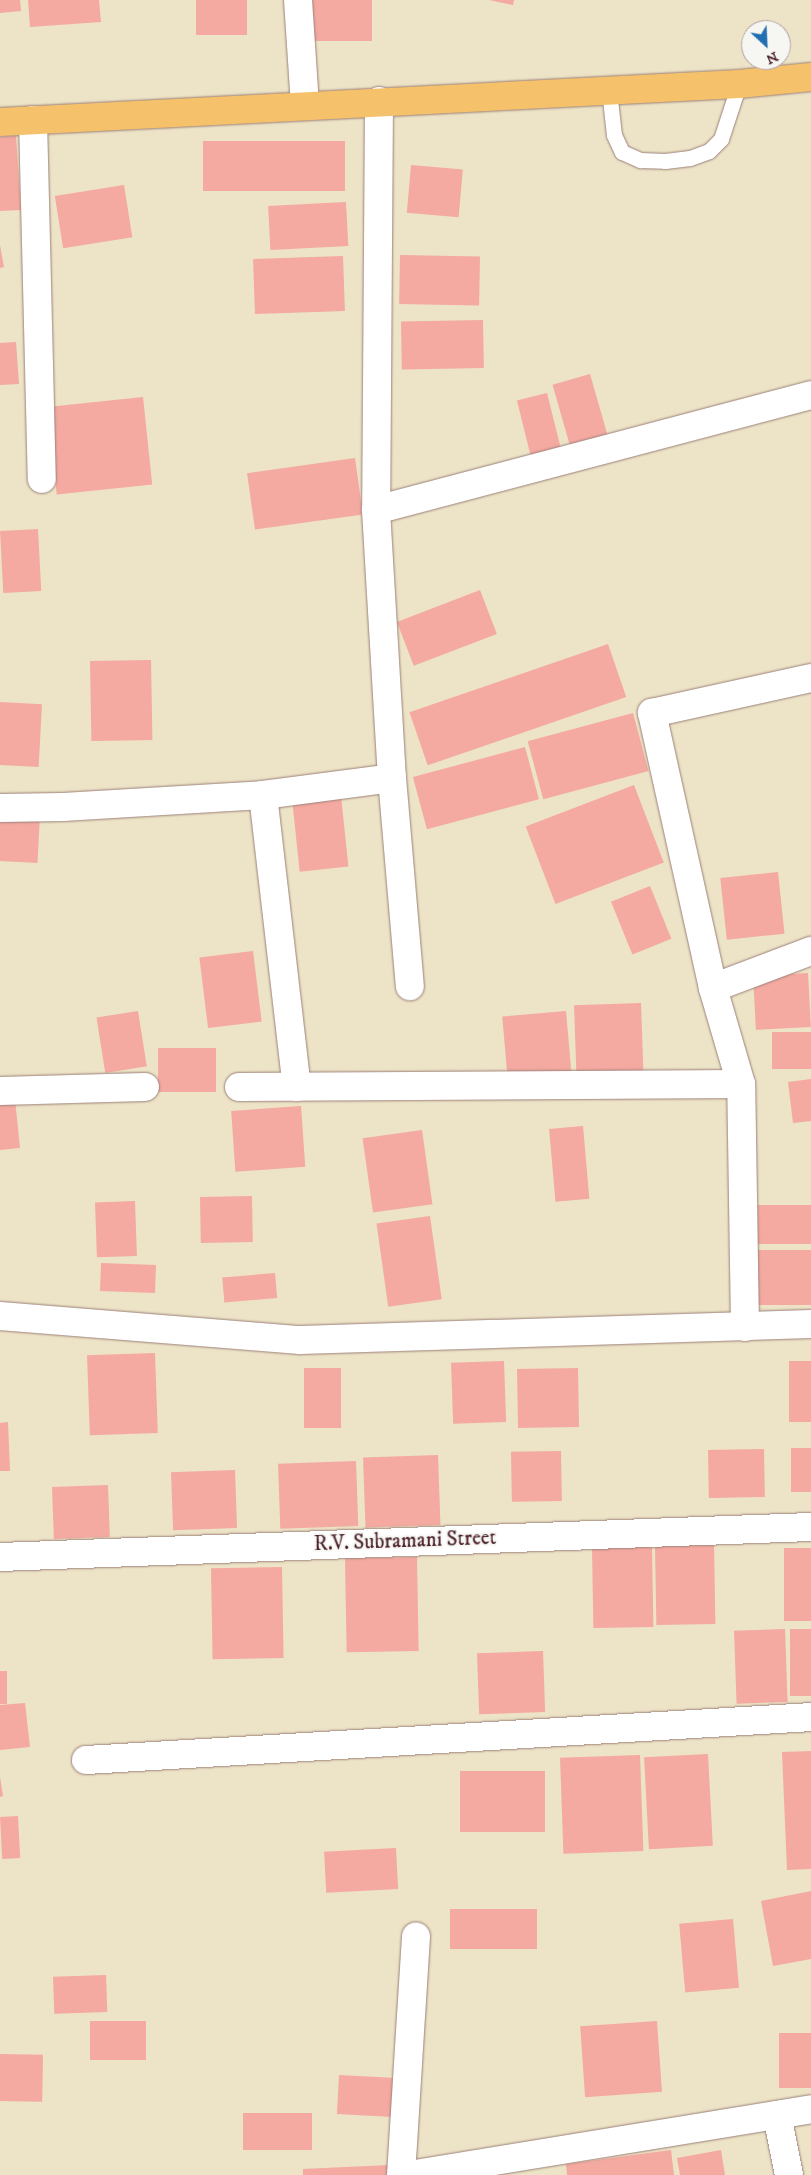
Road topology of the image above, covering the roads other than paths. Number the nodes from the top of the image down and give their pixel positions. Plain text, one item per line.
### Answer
1 (298, 0) edge
2 (811, 76) edge
3 (739, 84) junction
4 (609, 90) junction
5 (379, 101) junction
6 (304, 105) junction
7 (33, 120) junction
8 (0, 122) edge
9 (811, 395) edge
10 (42, 479) dead end
11 (376, 510) junction
12 (811, 678) edge
13 (392, 778) junction
14 (263, 795) junction
15 (0, 808) edge
16 (811, 951) edge
17 (410, 986) dead end
18 (714, 988) junction
19 (741, 1084) junction
20 (297, 1086) junction
21 (146, 1087) dead end
22 (238, 1087) dead end
23 (0, 1091) edge
24 (0, 1316) edge
25 (811, 1324) edge
26 (745, 1327) junction
27 (811, 1527) edge
28 (0, 1557) edge
29 (811, 1717) edge
30 (86, 1760) dead end
31 (416, 1936) dead end
32 (811, 2109) edge
33 (777, 2115) junction
34 (401, 2175) edge
35 (409, 2175) edge
36 (789, 2175) edge

1 - 6 street
2 - 3 main road
3 - 4 main road
3 - 4 lane
4 - 5 main road
5 - 6 main road
5 - 11 street
6 - 7 main road
7 - 8 main road
7 - 10 street
9 - 11 street
11 - 13 street
12 - 18 street
13 - 14 street
13 - 17 street
14 - 15 street
14 - 20 street
16 - 18 street
18 - 19 street
19 - 20 street
19 - 26 street
20 - 22 street
21 - 23 street
24 - 26 street
25 - 26 street
27 - 28 street, R.V. Subramani Street
29 - 30 street
31 - 34 street
32 - 33 street
33 - 35 street
33 - 36 street

